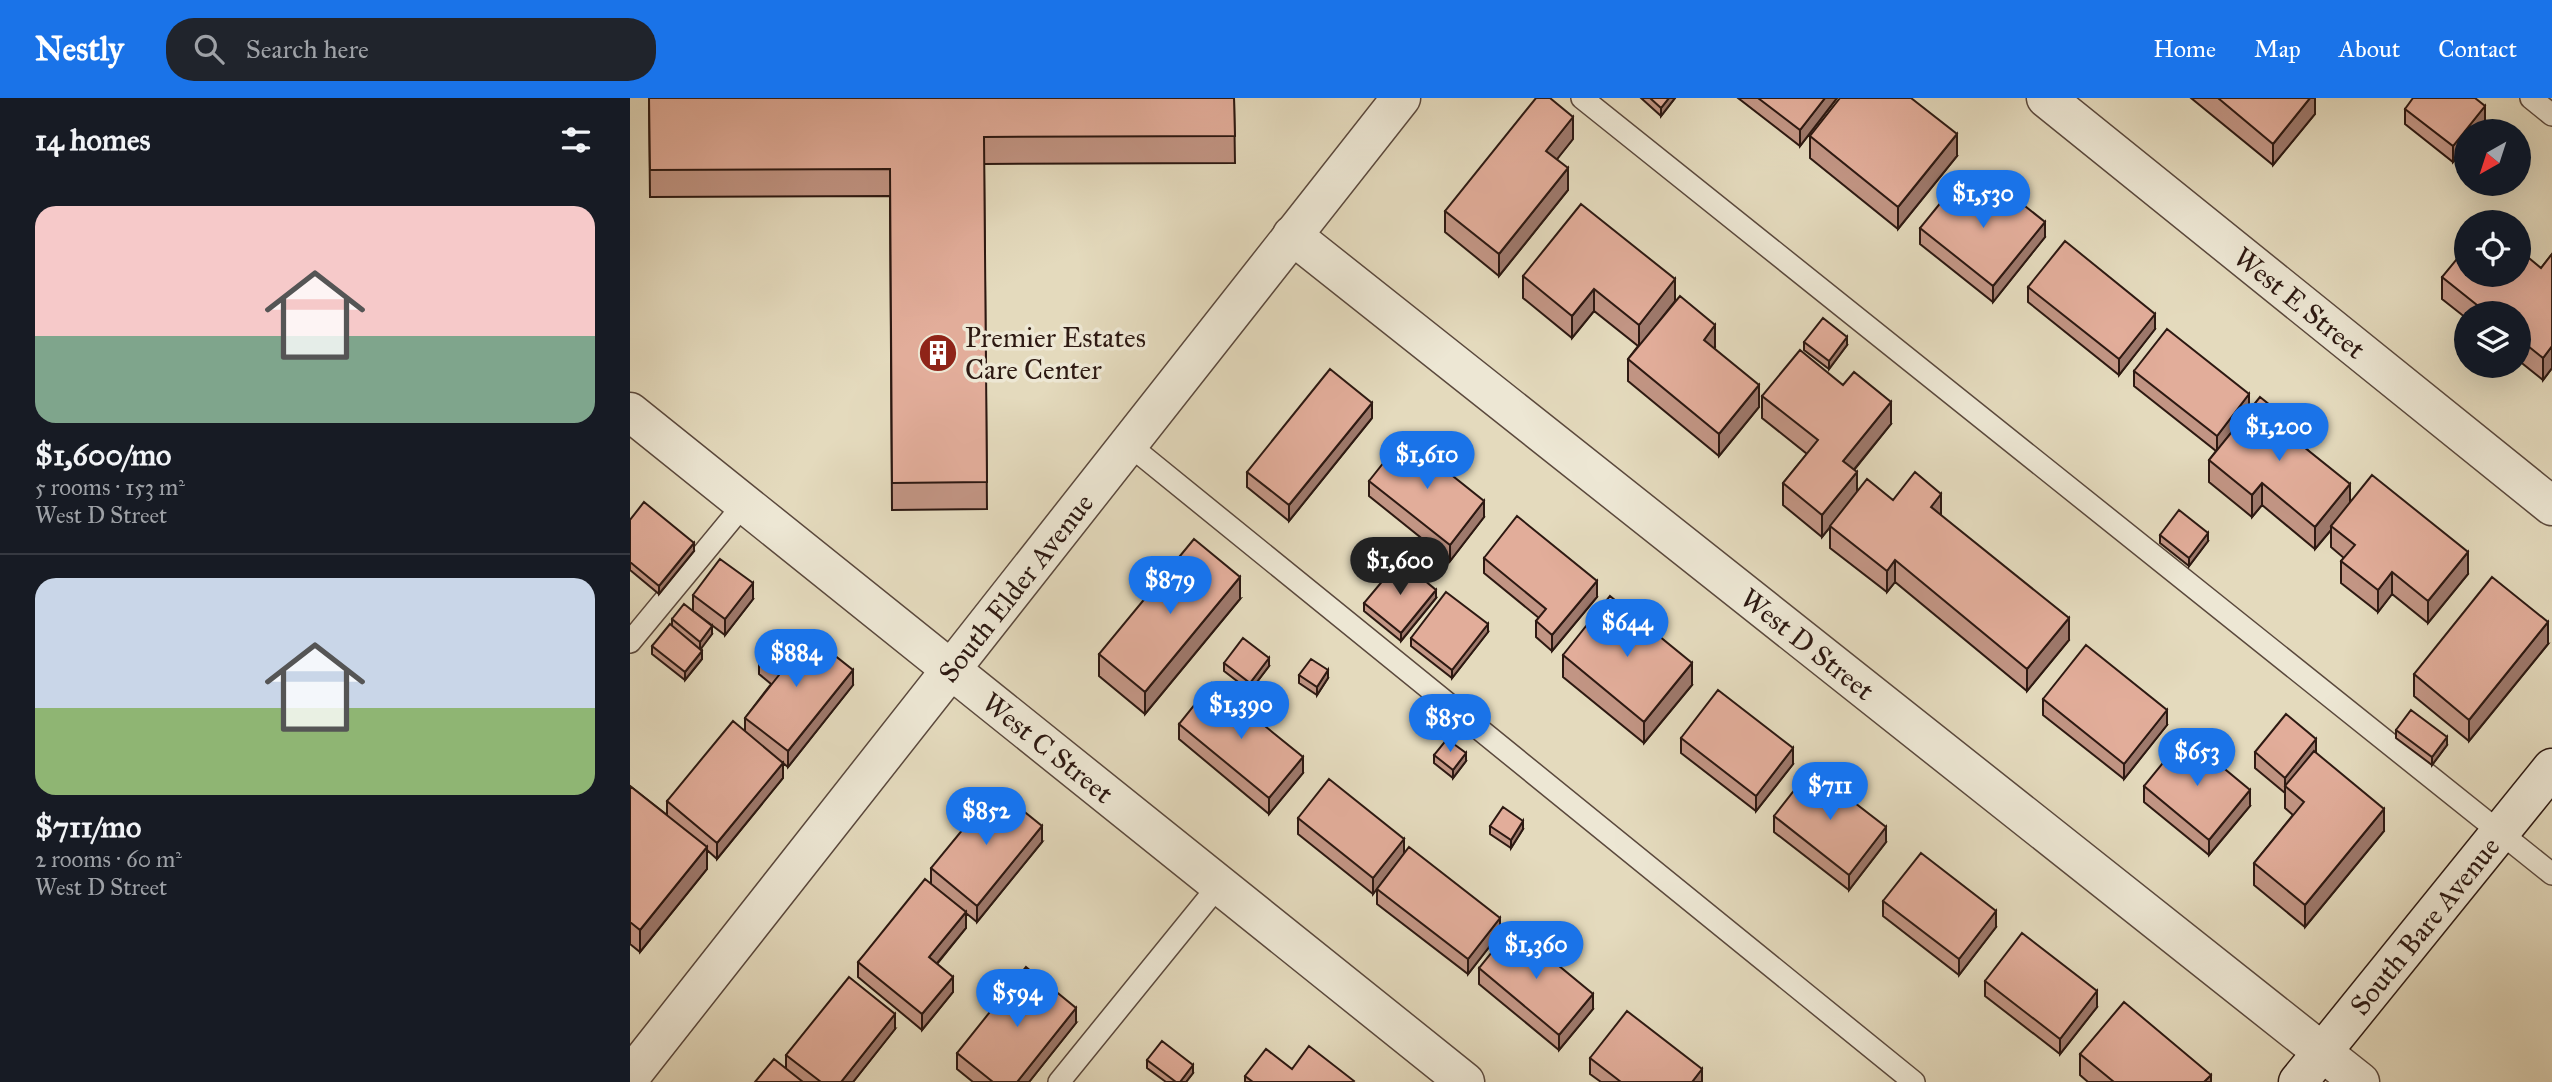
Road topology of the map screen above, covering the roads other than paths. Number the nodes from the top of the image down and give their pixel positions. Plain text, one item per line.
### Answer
1 (1402, 98) edge
2 (1582, 98) edge
3 (2046, 98) edge
4 (2531, 98) edge
5 (2552, 115) edge
6 (1292, 235) junction
7 (630, 412) edge
8 (1128, 444) junction
9 (744, 504) junction
10 (2552, 506) edge
11 (630, 642) edge
12 (951, 670) junction
13 (2552, 768) edge
14 (2500, 833) junction
15 (2552, 874) edge
16 (1219, 885) junction
17 (2322, 1052) junction
18 (630, 1077) edge
19 (1059, 1082) edge
20 (1465, 1082) edge
21 (1914, 1082) edge
22 (2298, 1082) edge
23 (2360, 1082) edge

1 - 6 street, South Elder Avenue
2 - 14 lane
3 - 10 street, West E Street
4 - 5 lane
6 - 8 street, South Elder Avenue
6 - 17 street, West D Street
7 - 9 street, West C Street
8 - 12 street, South Elder Avenue
8 - 21 lane
9 - 11 lane
9 - 12 street, West C Street
12 - 16 street, West C Street
12 - 18 street, South Elder Avenue
13 - 14 street, South Bare Avenue
14 - 15 lane
14 - 17 street, South Bare Avenue
16 - 19 lane
16 - 20 street, West C Street
17 - 22 street, South Bare Avenue
17 - 23 street, West D Street

